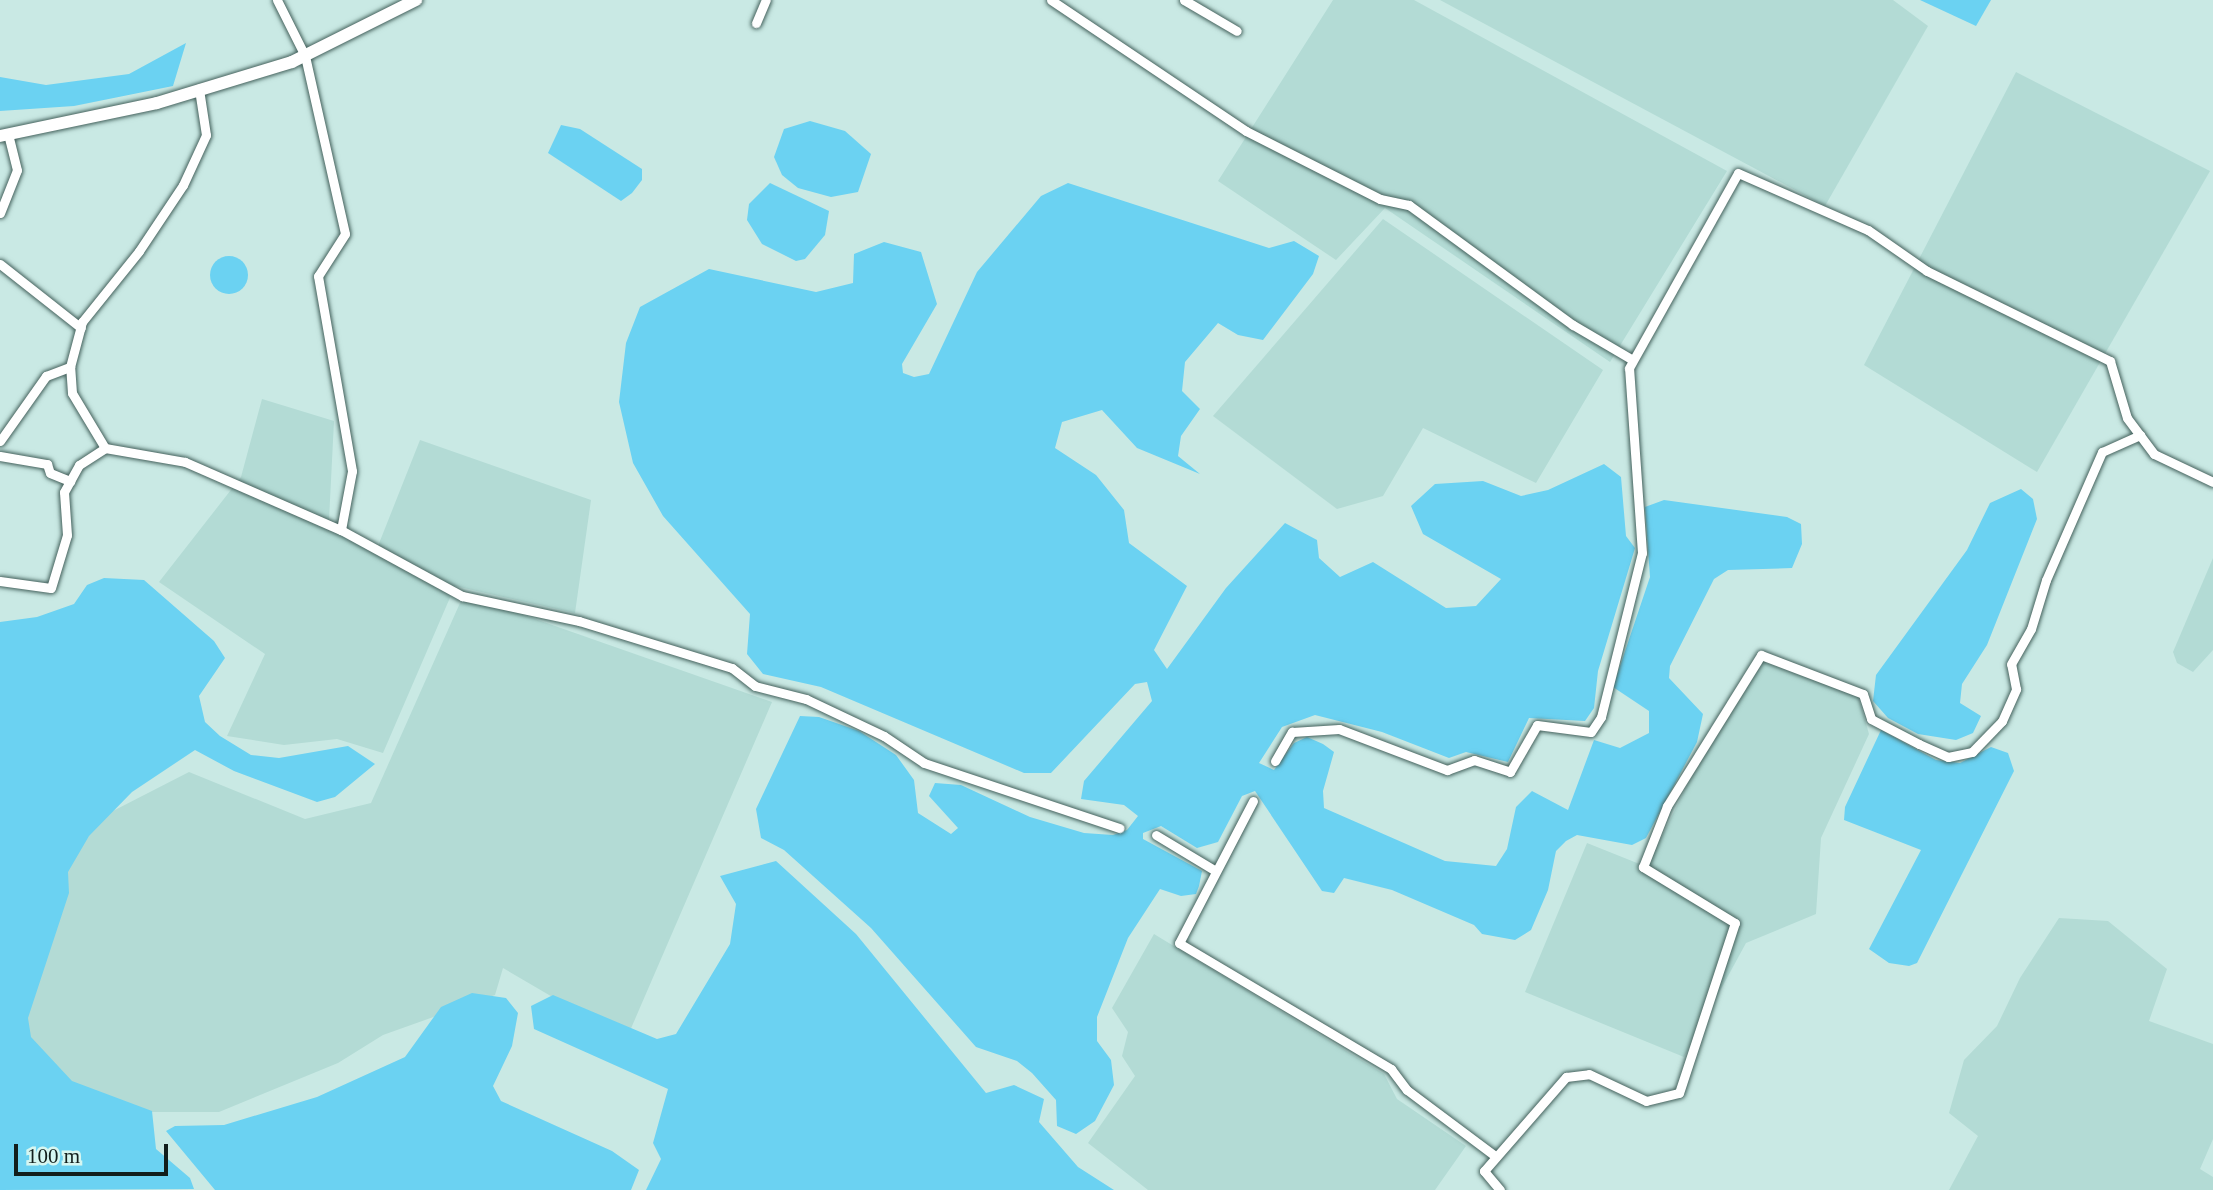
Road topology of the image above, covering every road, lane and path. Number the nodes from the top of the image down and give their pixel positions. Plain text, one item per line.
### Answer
1 (277, 0) edge
2 (416, 0) edge
3 (766, 0) edge
4 (1051, 0) edge
5 (1184, 0) edge
6 (756, 23) dead end
7 (1237, 31) dead end
8 (305, 56) junction
9 (199, 89) junction
10 (4, 135) edge
11 (0, 213) edge
12 (0, 264) edge
13 (81, 328) junction
14 (1633, 360) junction
15 (70, 367) junction
16 (2140, 435) junction
17 (0, 441) edge
18 (105, 448) junction
19 (0, 456) edge
20 (70, 481) junction
21 (2213, 482) edge
22 (341, 530) junction
23 (0, 581) edge
24 (1275, 761) dead end
25 (1253, 802) dead end
26 (1119, 828) dead end
27 (1156, 835) dead end
28 (1216, 872) junction
29 (1494, 1155) junction
30 (1500, 1190) edge

1 - 8 street
2 - 8 street
3 - 6 street
4 - 14 street
5 - 7 street
8 - 9 street
8 - 22 street
9 - 10 street
9 - 13 street
10 - 11 street
12 - 13 street
13 - 15 street
14 - 16 street
14 - 24 street
15 - 17 street
15 - 18 street
16 - 21 street
16 - 29 street
18 - 20 street
18 - 22 street
19 - 20 street
20 - 23 street
22 - 26 street
25 - 28 street
27 - 28 street
28 - 29 street
29 - 30 street

